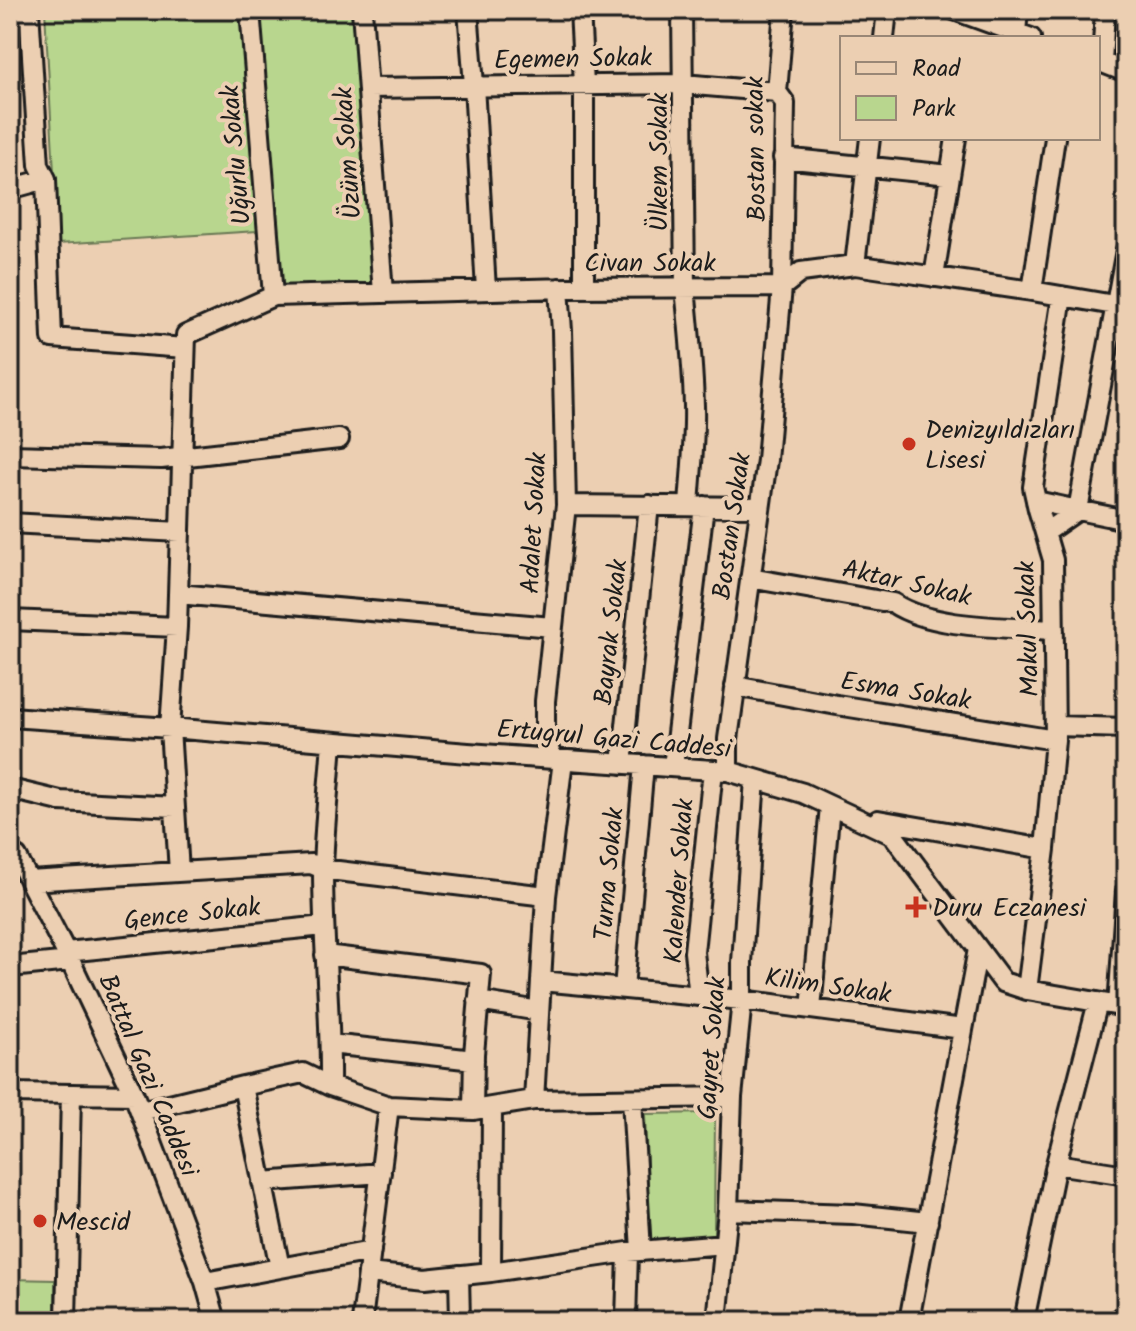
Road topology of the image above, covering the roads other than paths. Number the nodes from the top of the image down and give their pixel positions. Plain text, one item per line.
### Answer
1 (29, 10) edge
2 (250, 10) edge
3 (362, 10) edge
4 (468, 10) edge
5 (580, 10) edge
6 (682, 10) edge
7 (784, 10) edge
8 (887, 10) edge
9 (954, 10) edge
10 (1018, 10) edge
11 (1105, 10) edge
12 (975, 29) edge
13 (1024, 35) edge
14 (884, 36) edge
15 (1100, 61) edge
16 (1126, 72) edge
17 (584, 84) junction
18 (683, 84) junction
19 (474, 85) junction
20 (368, 88) junction
21 (777, 92) junction
22 (870, 140) edge
23 (956, 140) edge
24 (1055, 140) edge
25 (783, 158) junction
26 (866, 167) junction
27 (950, 175) junction
28 (46, 179) junction
29 (10, 189) edge
30 (1126, 250) edge
31 (855, 265) junction
32 (934, 277) junction
33 (782, 287) junction
34 (559, 288) junction
35 (584, 288) junction
36 (685, 288) junction
37 (486, 290) junction
38 (1032, 291) junction
39 (383, 293) junction
40 (273, 296) junction
41 (1062, 296) junction
42 (1122, 306) edge
43 (185, 348) junction
44 (339, 439) dead end
45 (10, 455) edge
46 (182, 457) junction
47 (1036, 501) junction
48 (566, 505) junction
49 (649, 505) junction
50 (696, 506) junction
51 (760, 507) junction
52 (1078, 510) junction
53 (1126, 520) edge
54 (10, 523) edge
55 (180, 532) junction
56 (1046, 532) junction
57 (750, 578) junction
58 (178, 594) junction
59 (10, 620) edge
60 (177, 627) junction
61 (552, 627) junction
62 (1054, 630) junction
63 (735, 686) junction
64 (10, 717) edge
65 (170, 728) junction
66 (1126, 728) edge
67 (1055, 733) junction
68 (332, 742) junction
69 (558, 759) junction
70 (622, 764) junction
71 (644, 765) junction
72 (673, 767) junction
73 (721, 770) junction
74 (755, 779) junction
75 (10, 789) edge
76 (830, 806) junction
77 (175, 807) junction
78 (853, 816) junction
79 (1045, 849) junction
80 (13, 855) edge
81 (323, 869) junction
82 (179, 872) junction
83 (29, 881) junction
84 (1126, 891) edge
85 (546, 896) junction
86 (324, 926) junction
87 (978, 949) junction
88 (325, 955) junction
89 (68, 956) junction
90 (10, 967) edge
91 (541, 981) junction
92 (624, 988) junction
93 (1027, 990) junction
94 (699, 996) junction
95 (742, 1000) junction
96 (478, 1001) junction
97 (1098, 1002) junction
98 (1122, 1007) edge
99 (811, 1009) junction
100 (539, 1011) junction
101 (963, 1029) junction
102 (330, 1044) junction
103 (474, 1060) junction
104 (243, 1086) junction
105 (330, 1086) junction
106 (10, 1093) edge
107 (71, 1094) junction
108 (732, 1097) junction
109 (632, 1099) junction
110 (534, 1100) junction
111 (138, 1103) junction
112 (389, 1106) junction
113 (483, 1108) junction
114 (1056, 1164) junction
115 (381, 1173) junction
116 (1126, 1175) edge
117 (262, 1182) junction
118 (728, 1210) junction
119 (928, 1222) junction
120 (724, 1244) junction
121 (371, 1251) junction
122 (634, 1252) junction
123 (280, 1268) junction
124 (491, 1272) junction
125 (368, 1273) junction
126 (459, 1275) junction
127 (205, 1282) junction
128 (1126, 1315) edge
129 (66, 1321) edge
130 (216, 1321) edge
131 (362, 1321) edge
132 (460, 1321) edge
133 (626, 1321) edge
134 (717, 1321) edge
135 (909, 1321) edge
136 (1024, 1321) edge
137 (1116, 1321) edge

1 - 28 street
2 - 40 street, Uğurlu Sokak
3 - 20 street, Üzüm Sokak
4 - 19 street
5 - 17 street
6 - 18 street, Ülkem Sokak
7 - 21 street, Bostan sokak
8 - 14 street
9 - 12 street
10 - 13 street
11 - 15 street
12 - 13 street
15 - 16 street
17 - 18 street, Egemen Sokak
17 - 19 street, Egemen Sokak
17 - 35 street
18 - 21 street, Egemen Sokak
18 - 36 street, Ülkem Sokak
19 - 20 street, Egemen Sokak
19 - 37 street
20 - 39 street, Üzüm Sokak
21 - 25 street, Bostan sokak
22 - 26 street
23 - 27 street
24 - 38 street
25 - 26 street
25 - 33 street, Bostan sokak
26 - 27 street
26 - 31 street
27 - 32 street
28 - 29 street
28 - 43 street
30 - 42 street
31 - 32 street, Civan Sokak
31 - 33 street, Civan Sokak
32 - 38 street, Civan Sokak
33 - 36 street, Civan Sokak
33 - 51 street, Bostan Sokak
34 - 35 street, Civan Sokak
34 - 37 street, Civan Sokak
34 - 48 street, Adalet Sokak
35 - 36 street, Civan Sokak
36 - 50 street, Ülkem Sokak
37 - 39 street, Civan Sokak
38 - 41 street, Civan Sokak
39 - 40 street, Civan Sokak
40 - 43 street, Civan Sokak
41 - 42 street, Civan Sokak
41 - 47 street, Makul Sokak
42 - 52 street
43 - 46 street
44 - 46 street
45 - 46 street
46 - 55 street
47 - 52 street
47 - 56 street, Makul Sokak
48 - 49 street
48 - 61 street, Adalet Sokak
49 - 50 street
49 - 70 street, Bayrak Sokak
50 - 51 street
50 - 72 street, Ülkem Sokak
51 - 57 street, Bostan Sokak
52 - 53 street
52 - 56 street
54 - 55 street
55 - 58 street
56 - 62 street, Makul Sokak
57 - 62 street, Aktar Sokak
57 - 63 street, Bostan Sokak
58 - 60 street
58 - 61 street
59 - 60 street
60 - 65 street
61 - 69 street, Adalet Sokak
62 - 67 street, Makul Sokak
63 - 67 street, Esma Sokak
63 - 73 street, Bostan Sokak
64 - 65 street, Ertugrul Gazi Caddesi
65 - 68 street, Ertugrul Gazi Caddesi
65 - 77 street
66 - 67 street, Esma Sokak
67 - 79 street, Makul Sokak
68 - 69 street, Ertugrul Gazi Caddesi
68 - 81 street
69 - 70 street, Ertugrul Gazi Caddesi
69 - 85 street, Adalet Sokak
70 - 71 street, Ertugrul Gazi Caddesi
71 - 72 street, Ertugrul Gazi Caddesi
71 - 92 street, Turna Sokak
72 - 73 street, Ertugrul Gazi Caddesi
73 - 74 street, Ertugrul Gazi Caddesi
73 - 94 street, Kalender Sokak
74 - 76 street, Ertugrul Gazi Caddesi
74 - 95 street, Gayret Sokak
75 - 77 street
76 - 78 street, Ertugrul Gazi Caddesi
76 - 99 street
77 - 82 street
78 - 79 street
78 - 87 street, Ertugrul Gazi Caddesi
79 - 93 street, Makul Sokak
80 - 83 street, Battal Gazi Caddesi
81 - 82 street
81 - 85 street
81 - 86 street
82 - 83 street
83 - 89 street, Battal Gazi Caddesi
84 - 98 street
85 - 91 street, Adalet Sokak
86 - 88 street
86 - 89 street, Gence Sokak
87 - 93 street, Ertugrul Gazi Caddesi
87 - 101 street
88 - 96 street
88 - 102 street
89 - 90 street, Gence Sokak
89 - 111 street, Battal Gazi Caddesi
91 - 92 street, Kilim Sokak
91 - 100 street, Adalet Sokak
92 - 94 street, Kilim Sokak
93 - 97 street, Ertugrul Gazi Caddesi
94 - 95 street, Kilim Sokak
95 - 99 street, Kilim Sokak
95 - 108 street, Gayret Sokak
96 - 100 street
96 - 103 street
97 - 98 street, Ertugrul Gazi Caddesi
97 - 114 street
99 - 101 street, Kilim Sokak
100 - 110 street, Adalet Sokak
101 - 119 street
102 - 103 street
102 - 105 street
103 - 113 street
104 - 105 street
104 - 111 street
104 - 117 street
105 - 112 street
106 - 107 street
107 - 111 street
107 - 129 street
108 - 109 street
108 - 118 street, Gayret Sokak
109 - 110 street
109 - 122 street
110 - 113 street
111 - 127 street, Battal Gazi Caddesi
112 - 113 street
112 - 115 street
113 - 124 street
114 - 116 street
114 - 136 street
115 - 117 street
115 - 121 street
117 - 123 street
118 - 119 street
118 - 120 street, Gayret Sokak
119 - 135 street
120 - 122 street
120 - 134 street, Gayret Sokak
121 - 123 street
121 - 125 street
122 - 124 street
122 - 133 street
123 - 127 street
124 - 126 street
125 - 126 street
125 - 131 street
126 - 132 street
127 - 130 street, Battal Gazi Caddesi
128 - 137 street

